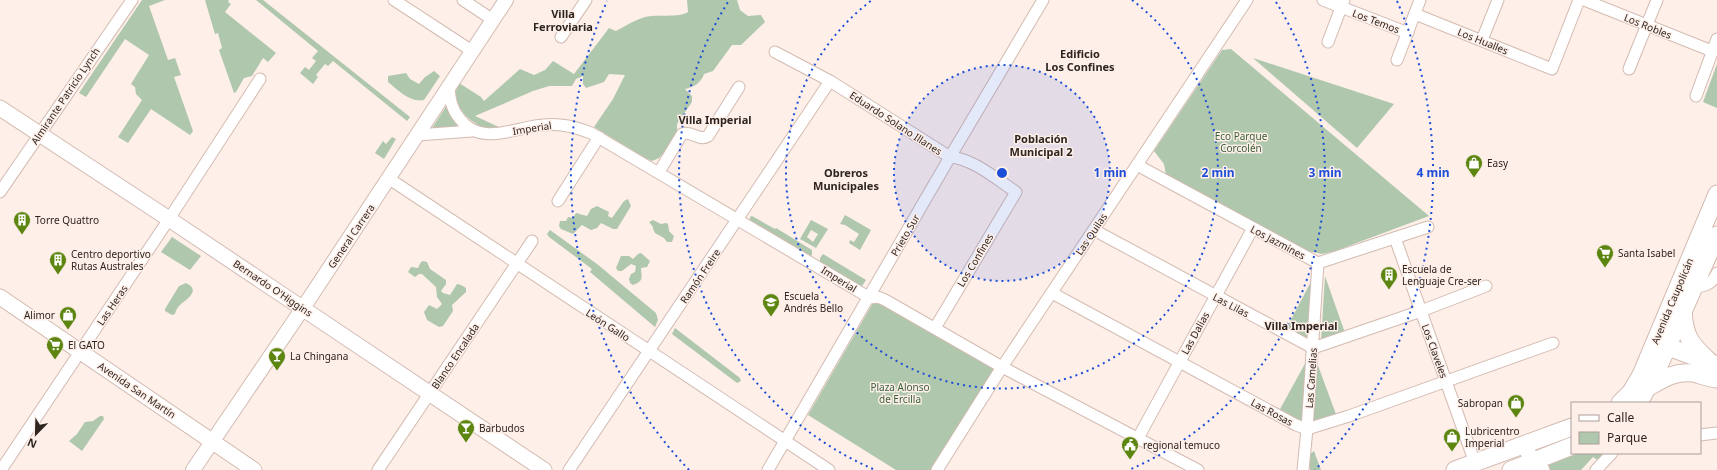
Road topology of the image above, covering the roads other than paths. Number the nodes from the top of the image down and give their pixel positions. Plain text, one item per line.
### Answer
1 (132, 0) edge
2 (394, 0) edge
3 (463, 0) edge
4 (506, 0) edge
5 (586, 0) edge
6 (1043, 0) edge
7 (1247, 0) edge
8 (1323, 0) edge
9 (1420, 0) edge
10 (1498, 0) edge
11 (1579, 0) edge
12 (1584, 0) edge
13 (1657, 0) edge
14 (1343, 4) edge
15 (1415, 14) junction
16 (493, 20) junction
17 (1647, 25) junction
18 (1408, 32) junction
19 (561, 37) dead end
20 (1717, 39) edge
21 (1482, 40) junction
22 (1328, 42) dead end
23 (472, 51) junction
24 (1712, 51) junction
25 (775, 52) dead end
26 (1397, 60) dead end
27 (1629, 69) dead end
28 (260, 78) dead end
29 (830, 81) junction
30 (739, 87) dead end
31 (449, 88) junction
32 (1696, 96) dead end
33 (0, 108) edge
34 (472, 131) junction
35 (39, 134) junction
36 (418, 135) junction
37 (599, 137) junction
38 (950, 157) junction
39 (1137, 165) junction
40 (659, 172) junction
41 (388, 178) junction
42 (0, 192) edge
43 (1016, 192) joint
44 (1717, 194) edge
45 (558, 201) dead end
46 (169, 218) junction
47 (738, 219) junction
48 (1428, 227) dead end
49 (1253, 228) junction
50 (1094, 230) junction
51 (1717, 235) edge
52 (1395, 238) junction
53 (532, 241) dead end
54 (1318, 263) junction
55 (516, 264) junction
56 (1717, 273) edge
57 (1486, 286) dead end
58 (1692, 288) junction
59 (1052, 293) junction
60 (1216, 296) junction
61 (0, 297) edge
62 (870, 298) junction
63 (303, 308) junction
64 (1683, 309) junction
65 (1421, 311) junction
66 (935, 328) junction
67 (1553, 343) dead end
68 (1661, 344) junction
69 (1312, 348) junction
70 (649, 351) junction
71 (80, 352) junction
72 (1179, 363) junction
73 (1002, 367) junction
74 (1716, 369) edge
75 (1446, 382) junction
76 (1649, 387) junction
77 (430, 394) junction
78 (1621, 402) edge
79 (1640, 402) edge
80 (1571, 427) edge
81 (1308, 429) junction
82 (1717, 433) edge
83 (1701, 435) edge
84 (1138, 438) junction
85 (785, 441) junction
86 (212, 442) junction
87 (1525, 445) junction
88 (1571, 447) edge
89 (1611, 454) edge
90 (1475, 463) junction
91 (1537, 466) edge
92 (1, 470) edge
93 (193, 470) edge
94 (254, 470) edge
95 (378, 470) edge
96 (544, 470) edge
97 (569, 470) edge
98 (768, 470) edge
99 (829, 470) edge
100 (937, 470) edge
101 (1198, 470) edge
102 (1304, 470) edge
103 (1455, 470) edge
104 (1511, 470) edge
105 (1596, 470) edge

1 - 35 street, Almirante Patricio Lynch
2 - 23 street
3 - 16 street
4 - 16 street, General Carrera
5 - 19 street
6 - 38 street, Prieto Sur
7 - 39 street, Las Quilas
8 - 14 street, Los Temos
9 - 15 street
10 - 21 street
11 - 21 street, Los Hualles
12 - 17 street, Los Robles
13 - 17 street
14 - 18 street, Los Temos
14 - 22 street
15 - 18 street
15 - 21 street, Los Hualles
16 - 23 street, General Carrera
17 - 24 street, Los Robles
17 - 27 street
18 - 26 street
20 - 24 street
23 - 31 street, General Carrera
24 - 32 street
25 - 29 street, Eduardo Solano Illanes
28 - 46 street, Las Heras
29 - 38 street, Eduardo Solano Illanes
29 - 47 street, Ramón Freire
30 - 40 street
31 - 34 street
31 - 36 street, General Carrera
33 - 35 main road, Bernardo O'Higgins
34 - 36 street, Imperial
34 - 37 street, Imperial
35 - 42 street, Almirante Patricio Lynch
35 - 46 main road, Bernardo O'Higgins
36 - 41 street, General Carrera
37 - 40 street, Imperial
37 - 45 street
38 - 43 street, Eduardo Solano Illanes
38 - 62 street, Prieto Sur
39 - 49 street, Los Jazmines
39 - 50 street, Las Quilas
40 - 47 street, Imperial
41 - 55 street, León Gallo
41 - 63 street, General Carrera
43 - 66 street, Los Confines
44 - 68 main road, Avenida Caupolicán
46 - 63 main road, Bernardo O'Higgins
46 - 71 street, Las Heras
47 - 62 street, Imperial
47 - 70 street, Ramón Freire
48 - 52 street
49 - 54 street, Los Jazmines
49 - 60 street, Las Dalias
50 - 59 street, Las Quilas
50 - 60 street, Las Lilas
51 - 58 main road, Avenida Caupolicán
52 - 54 street
52 - 65 street, Los Claveles
53 - 55 street, Blanco Encalada
54 - 69 street, Las Camelias
55 - 70 street, León Gallo
55 - 77 street, Blanco Encalada
56 - 58 street, Avenida Caupolicán
57 - 65 street
58 - 64 main road, Avenida Caupolicán
59 - 72 street, Las Rosas
59 - 73 street, Las Quilas
60 - 69 street, Las Lilas
60 - 72 street, Las Dalias
61 - 71 main road, Avenida San Martín
62 - 66 street, Imperial
62 - 85 street, Prieto Sur
63 - 77 main road, Bernardo O'Higgins
63 - 86 street, General Carrera
64 - 68 main road, Avenida Caupolicán
64 - 74 main road
65 - 69 street
65 - 75 street, Los Claveles
66 - 73 street, Imperial
67 - 75 street
68 - 74 main road
68 - 76 main road, Avenida Caupolicán
68 - 78 main road, Avenida Caupolicán
69 - 81 street, Las Camelias
70 - 85 street, León Gallo
70 - 97 street, Ramón Freire
71 - 86 main road, Avenida San Martín
71 - 92 street, Las Heras
72 - 81 street, Las Rosas
72 - 84 street, Las Dalias
73 - 84 street, Imperial
73 - 100 street, Las Quilas
74 - 76 main road
75 - 81 street
75 - 90 street, Los Claveles
76 - 79 main road, Avenida Caupolicán
77 - 95 street, Blanco Encalada
77 - 96 main road, Bernardo O'Higgins
80 - 87 main road
81 - 102 street, Las Camelias
82 - 83 street
84 - 101 street, Imperial
85 - 98 street, Prieto Sur
85 - 99 street, León Gallo
86 - 93 street, General Carrera
86 - 94 main road, Avenida San Martín
87 - 90 main road
87 - 91 main road
88 - 91 main road
89 - 105 street
90 - 103 main road
91 - 104 main road

